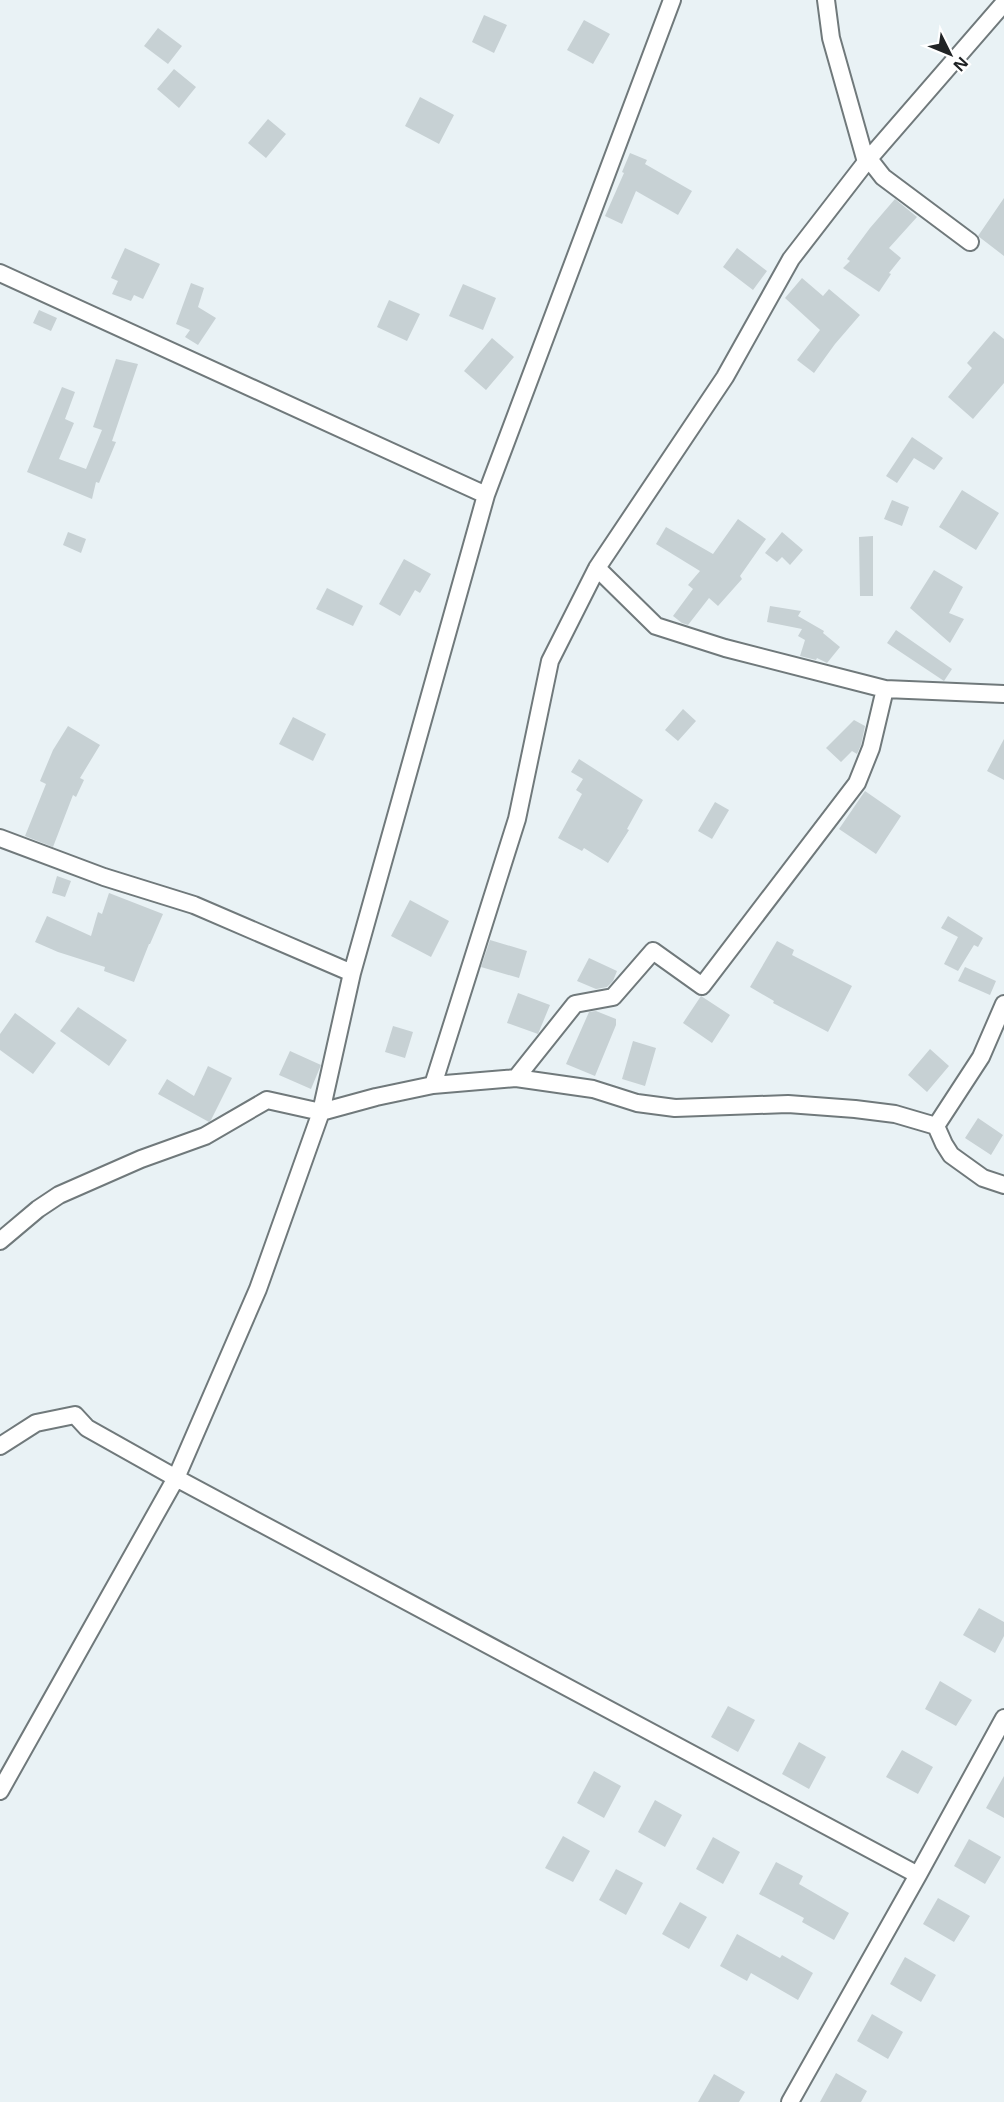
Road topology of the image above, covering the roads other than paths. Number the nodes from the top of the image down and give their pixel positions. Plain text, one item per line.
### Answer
1 (672, 0) edge
2 (826, 0) edge
3 (1004, 3) edge
4 (866, 162) junction
5 (970, 242) dead end
6 (0, 273) edge
7 (486, 495) junction
8 (597, 568) junction
9 (885, 689) junction
10 (1004, 694) edge
11 (0, 838) edge
12 (352, 973) junction
13 (1004, 1004) edge
14 (516, 1078) junction
15 (433, 1085) junction
16 (321, 1112) junction
17 (936, 1126) junction
18 (1004, 1185) edge
19 (0, 1241) edge
20 (0, 1446) edge
21 (176, 1478) junction
22 (1004, 1718) edge
23 (0, 1791) edge
24 (918, 1875) junction
25 (790, 2102) edge

1 - 7 street
2 - 4 street
3 - 4 street
4 - 5 street
4 - 8 street
6 - 7 street
7 - 12 street
8 - 9 street
8 - 15 street
9 - 10 street
9 - 14 street
11 - 12 street
12 - 16 street
13 - 17 street
14 - 15 street
14 - 17 street
15 - 16 street
16 - 19 street
16 - 21 street
17 - 18 street
20 - 21 street
21 - 23 street
21 - 24 street
22 - 24 street
24 - 25 street

